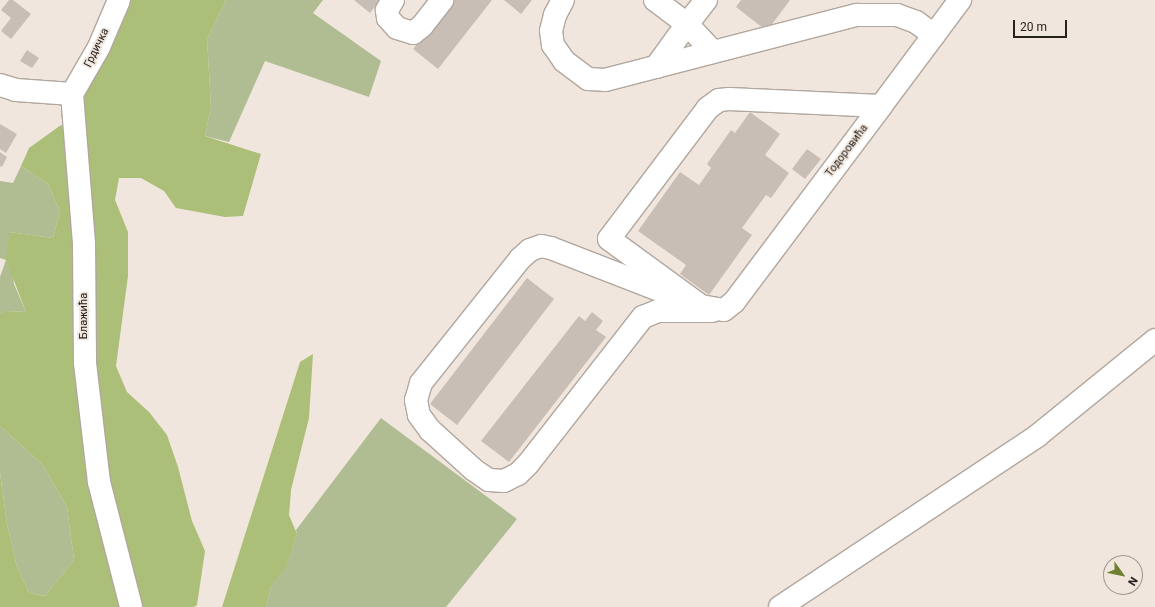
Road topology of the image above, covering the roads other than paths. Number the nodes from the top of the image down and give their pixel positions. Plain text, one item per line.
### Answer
1 (119, 0) edge
2 (393, 0) edge
3 (442, 0) edge
4 (563, 0) edge
5 (655, 0) edge
6 (706, 0) edge
7 (960, 0) edge
8 (687, 24) junction
9 (934, 34) junction
10 (713, 52) junction
11 (656, 67) junction
12 (0, 84) edge
13 (72, 94) junction
14 (881, 106) junction
15 (708, 308) junction
16 (1155, 340) edge
17 (131, 607) edge
18 (780, 607) edge

1 - 13 street, Грдичка
2 - 3 street
4 - 11 street
5 - 8 street
6 - 8 street
7 - 9 street, Тодоровића
8 - 10 street
8 - 11 street
9 - 10 street
9 - 14 street, Тодоровића
10 - 11 street
12 - 13 street
13 - 17 street, Блажића
14 - 15 street, Тодоровића
14 - 15 street
15 - 15 street
16 - 18 street

